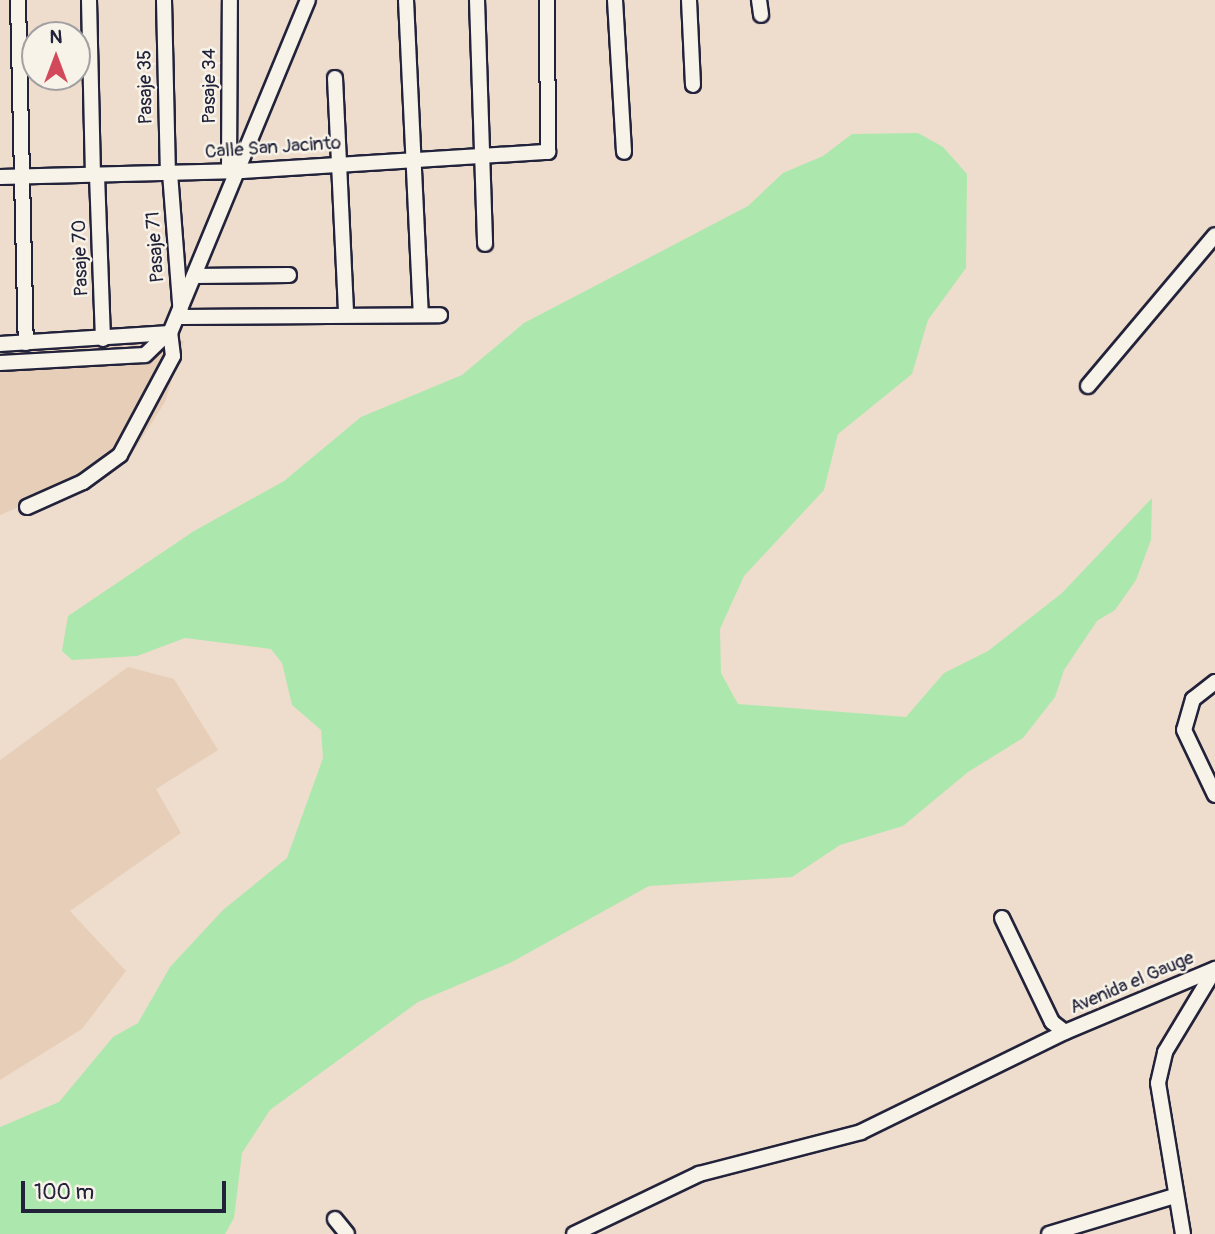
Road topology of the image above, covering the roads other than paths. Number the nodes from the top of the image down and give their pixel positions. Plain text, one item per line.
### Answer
1 (18, 0) edge
2 (89, 0) edge
3 (164, 0) edge
4 (230, 0) edge
5 (308, 0) edge
6 (406, 0) edge
7 (477, 0) edge
8 (547, 0) edge
9 (615, 0) edge
10 (689, 0) edge
11 (760, 0) edge
12 (761, 15) dead end
13 (335, 78) dead end
14 (693, 85) dead end
15 (624, 152) dead end
16 (479, 156) junction
17 (412, 159) junction
18 (339, 164) junction
19 (235, 171) junction
20 (169, 173) junction
21 (95, 175) junction
22 (20, 176) junction
23 (0, 177) edge
24 (1215, 235) edge
25 (485, 244) dead end
26 (289, 275) dead end
27 (194, 276) junction
28 (346, 314) junction
29 (421, 315) junction
30 (440, 315) dead end
31 (181, 317) junction
32 (168, 334) junction
33 (103, 340) junction
34 (26, 343) junction
35 (0, 344) edge
36 (0, 363) edge
37 (1088, 386) dead end
38 (27, 507) dead end
39 (1215, 682) edge
40 (1215, 795) edge
41 (1002, 918) dead end
42 (1215, 969) edge
43 (1065, 1032) junction
44 (1175, 1196) junction
45 (335, 1219) dead end
46 (347, 1234) edge
47 (574, 1234) edge
48 (1049, 1234) edge
49 (1183, 1234) edge

1 - 22 street
2 - 21 street, Pasaje 70
3 - 20 street, Pasaje 35
4 - 19 street, Pasaje 34
5 - 19 street
6 - 17 street
7 - 16 street
8 - 16 street, Calle San Jacinto
9 - 15 street
10 - 14 street
11 - 12 street
13 - 18 street
16 - 17 street, Calle San Jacinto
16 - 25 street
17 - 18 street, Calle San Jacinto
17 - 29 street
18 - 19 street, Calle San Jacinto
18 - 28 street
19 - 20 street, Calle San Jacinto
19 - 27 street
20 - 21 street, Calle San Jacinto
20 - 31 street, Pasaje 71
21 - 22 street, Calle San Jacinto
21 - 33 street, Pasaje 70
22 - 23 street, Calle San Jacinto
22 - 34 street
24 - 37 street
26 - 27 street
27 - 31 street
28 - 29 street
28 - 31 street
29 - 30 street
31 - 32 street
32 - 33 street
32 - 36 street
32 - 38 street
33 - 34 street
34 - 35 street
39 - 40 street
41 - 43 street
42 - 43 street, Avenida el Gauge
42 - 44 street
43 - 47 street, Avenida el Gauge
44 - 48 street
44 - 49 street
45 - 46 street

